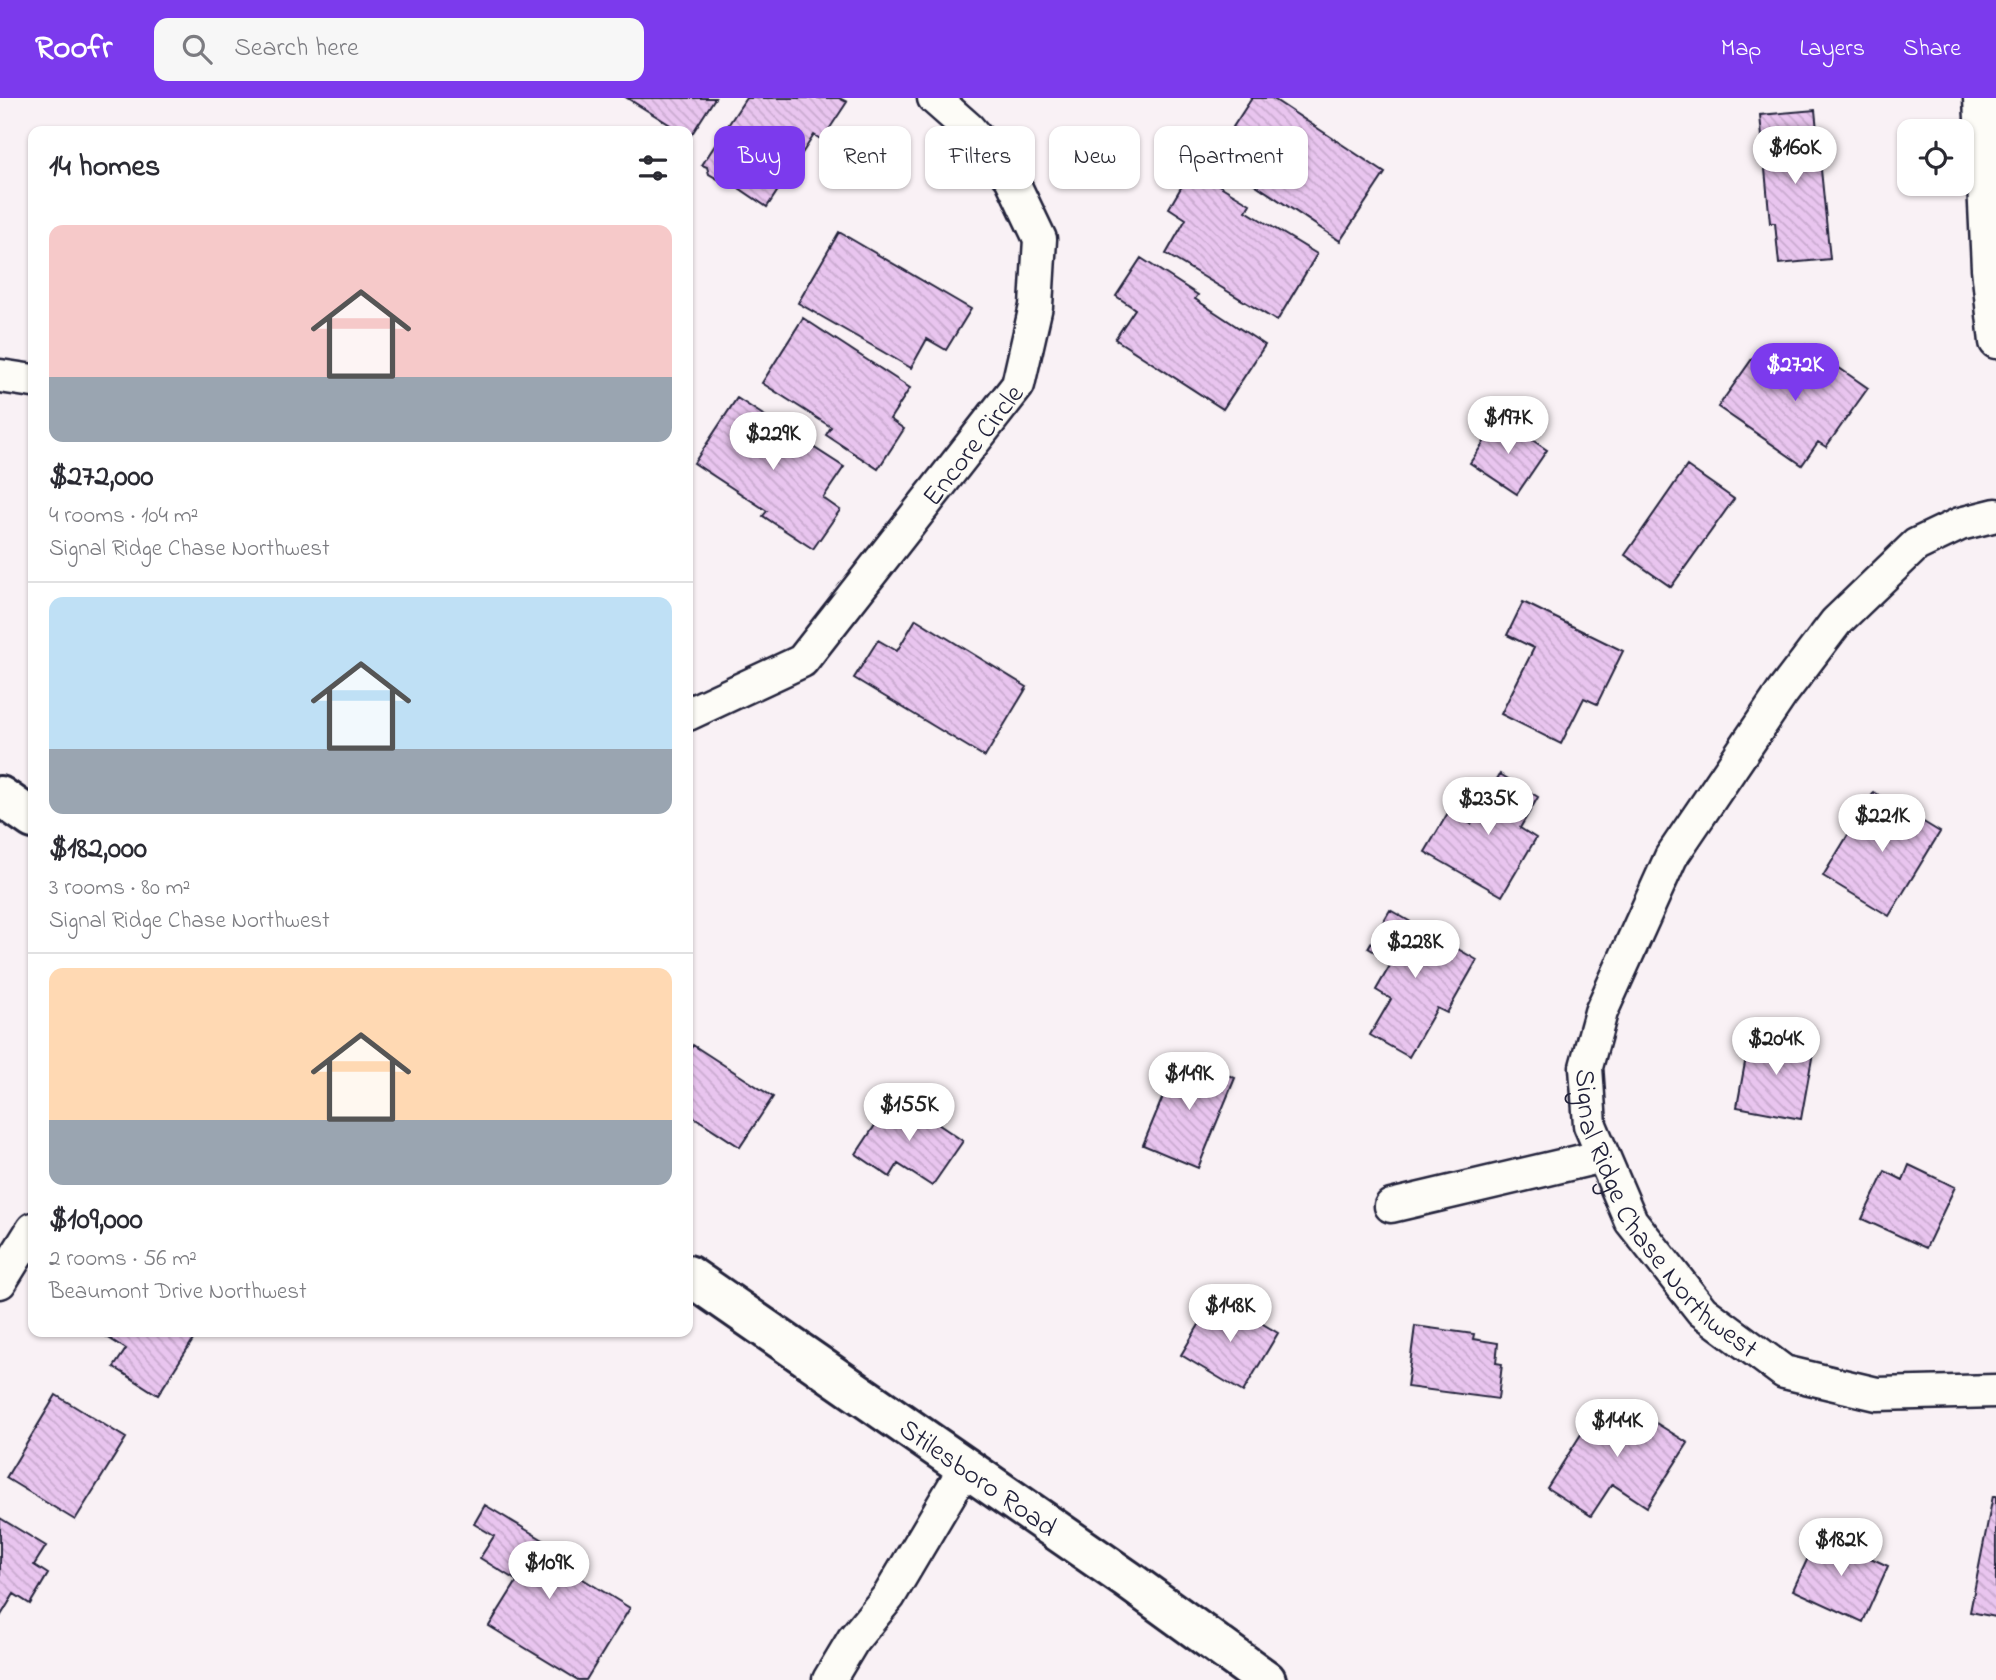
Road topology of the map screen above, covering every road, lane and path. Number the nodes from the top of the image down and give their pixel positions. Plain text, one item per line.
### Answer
1 (934, 98) edge
2 (1980, 98) edge
3 (1996, 342) edge
4 (0, 376) edge
5 (28, 380) edge
6 (1996, 515) edge
7 (693, 712) edge
8 (0, 796) edge
9 (28, 816) edge
10 (1603, 1156) junction
11 (1391, 1206) dead end
12 (28, 1237) edge
13 (693, 1278) edge
14 (0, 1282) edge
15 (1996, 1391) edge
16 (965, 1468) junction
17 (829, 1680) edge
18 (1266, 1680) edge

1 - 7 street, Encore Circle
2 - 3 street
4 - 5 street
6 - 10 street, Signal Ridge Chase Northwest
8 - 9 main road
10 - 11 street
10 - 15 street, Signal Ridge Chase Northwest
12 - 14 street
13 - 16 main road, Stilesboro Road
16 - 17 street
16 - 18 main road, Stilesboro Road

